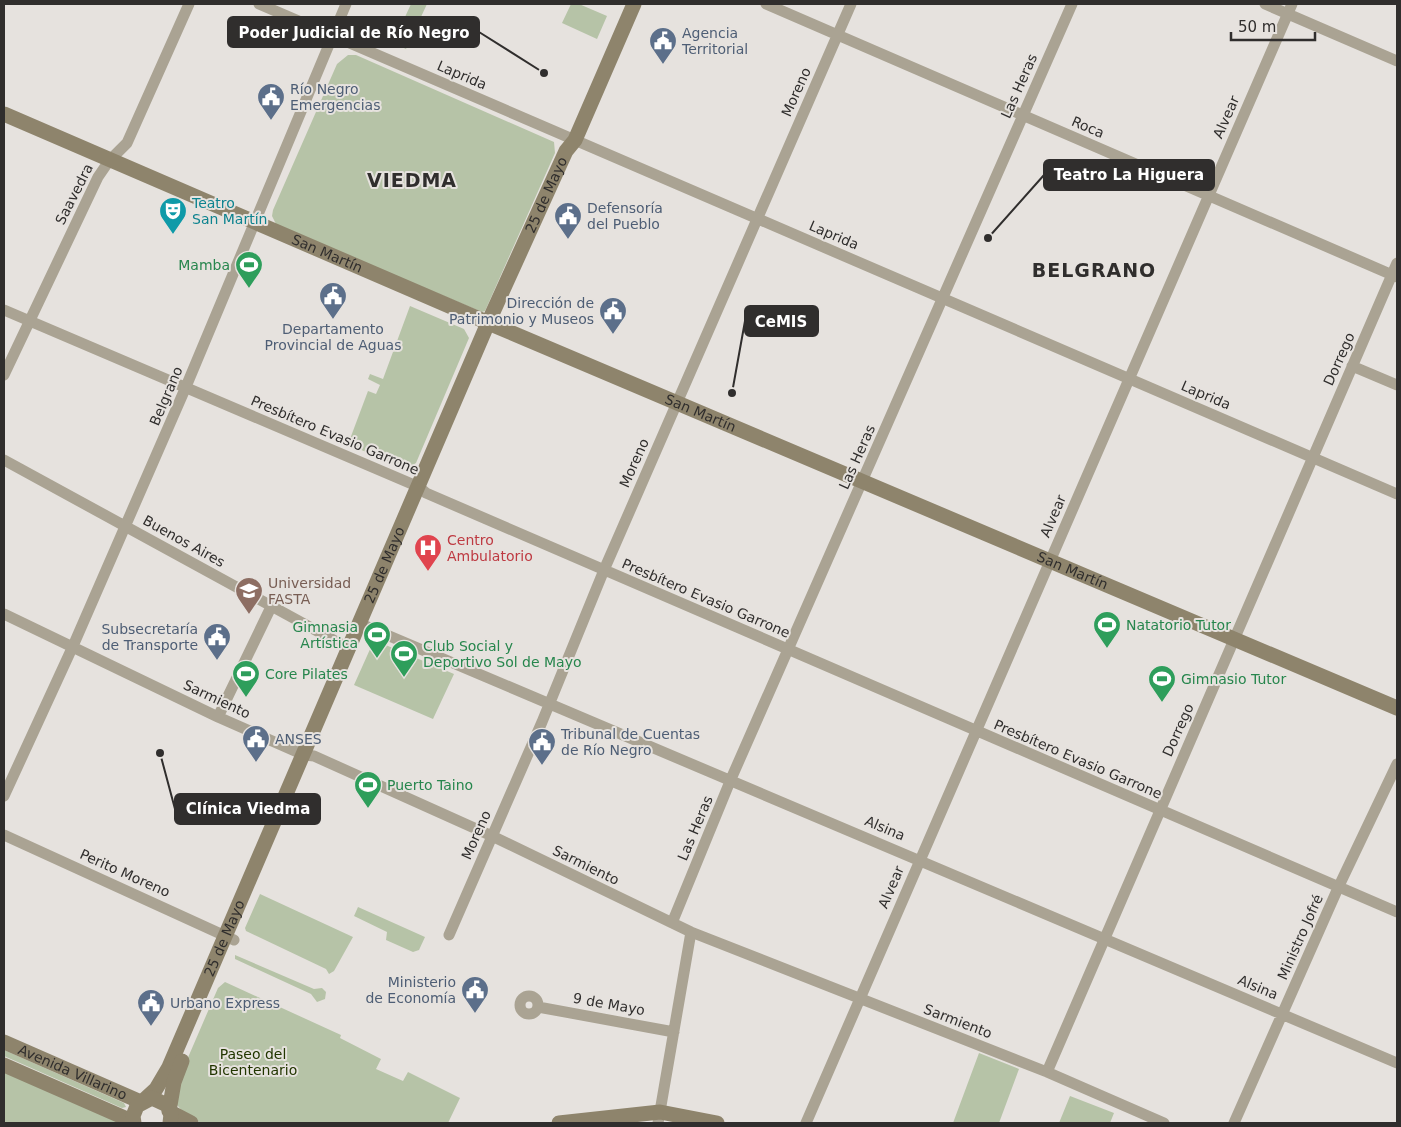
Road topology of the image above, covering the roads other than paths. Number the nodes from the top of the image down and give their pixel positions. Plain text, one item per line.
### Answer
1 (189, 4) edge
2 (259, 4) edge
3 (346, 4) edge
4 (634, 4) edge
5 (766, 4) edge
6 (851, 4) edge
7 (1072, 4) edge
8 (1265, 4) edge
9 (1290, 9) edge
10 (837, 34) junction
11 (332, 36) junction
12 (1397, 61) edge
13 (4, 114) edge
14 (1023, 115) junction
15 (576, 140) junction
16 (109, 160) junction
17 (1209, 195) junction
18 (757, 218) junction
19 (255, 224) junction
20 (1397, 263) edge
21 (1395, 276) edge
22 (943, 298) junction
23 (4, 310) edge
24 (30, 322) junction
25 (493, 325) junction
26 (1352, 366) junction
27 (4, 375) edge
28 (1129, 378) junction
29 (1397, 385) edge
30 (185, 389) junction
31 (678, 403) junction
32 (1312, 457) junction
33 (4, 460) edge
34 (863, 481) junction
35 (423, 490) junction
36 (1397, 494) edge
37 (125, 526) junction
38 (1050, 561) junction
39 (604, 570) junction
40 (271, 607) junction
41 (4, 614) edge
42 (365, 625) junction
43 (1234, 639) junction
44 (73, 646) junction
45 (350, 649) junction
46 (788, 650) junction
47 (550, 702) junction
48 (1397, 708) edge
49 (218, 717) junction
50 (975, 731) junction
51 (309, 755) junction
52 (1397, 764) edge
53 (731, 779) junction
54 (4, 796) edge
55 (1159, 811) junction
56 (4, 835) edge
57 (492, 836) junction
58 (919, 859) junction
59 (1338, 888) junction
60 (1397, 912) edge
61 (672, 923) junction
62 (691, 932) junction
63 (449, 935) dead end
64 (230, 938) junction
65 (1105, 938) junction
66 (859, 999) junction
67 (538, 1007) dead end
68 (1283, 1013) junction
69 (674, 1032) junction
70 (4, 1042) edge
71 (1397, 1063) edge
72 (4, 1065) edge
73 (1047, 1072) junction
74 (142, 1101) junction
75 (170, 1115) edge
76 (659, 1118) edge
77 (132, 1123) edge
78 (191, 1123) edge
79 (560, 1123) edge
80 (717, 1123) edge
81 (806, 1123) edge
82 (1164, 1123) edge
83 (1234, 1123) edge

1 - 16 street, Saavedra
2 - 11 street, Laprida
3 - 11 street, Belgrano
4 - 15 main road, 25 de Mayo
5 - 10 street, Roca
6 - 10 street, Moreno
7 - 14 street, Las Heras
8 - 9 street
9 - 12 street
9 - 17 street, Alvear
10 - 14 street, Roca
10 - 18 street, Moreno
11 - 15 street, Laprida
11 - 19 street, Belgrano
13 - 16 main road, San Martín
14 - 17 street, Roca
14 - 22 street, Las Heras
15 - 18 street, Laprida
15 - 25 main road, 25 de Mayo
16 - 19 main road, San Martín
16 - 24 street, Saavedra
17 - 21 street, Roca
17 - 28 street, Alvear
18 - 22 street, Laprida
18 - 31 street, Moreno
19 - 25 main road, San Martín
19 - 30 street, Belgrano
20 - 21 street, Dorrego
21 - 26 street, Dorrego
22 - 28 street, Laprida
22 - 34 street, Las Heras
23 - 24 street, Presbítero Evasio Garrone
24 - 27 street, Saavedra
24 - 30 street, Presbítero Evasio Garrone
25 - 31 main road, San Martín
25 - 35 main road, 25 de Mayo
26 - 29 street
26 - 32 street, Dorrego
28 - 32 street, Laprida
28 - 38 street, Alvear
30 - 35 street, Presbítero Evasio Garrone
30 - 37 street, Belgrano
31 - 34 main road, San Martín
31 - 39 street, Moreno
32 - 36 street, Laprida
32 - 43 street, Dorrego
33 - 37 street, Buenos Aires
34 - 38 main road, San Martín
34 - 46 street, Las Heras
35 - 39 street, Presbítero Evasio Garrone
35 - 42 main road, 25 de Mayo
37 - 40 street, Buenos Aires
37 - 44 street, Belgrano
38 - 43 main road, San Martín
38 - 50 street, Alvear
39 - 46 street, Presbítero Evasio Garrone
39 - 47 street, Moreno
40 - 45 street, Buenos Aires
40 - 49 street
41 - 44 street, Sarmiento
42 - 45 main road, 25 de Mayo
42 - 47 street, Alsina
42 - 51 main road, 25 de Mayo
43 - 48 main road, San Martín
43 - 55 street, Dorrego
44 - 49 street, Sarmiento
44 - 54 street, Belgrano
45 - 51 main road, 25 de Mayo
46 - 50 street, Presbítero Evasio Garrone
46 - 53 street, Las Heras
47 - 53 street, Alsina
47 - 57 street, Moreno
49 - 51 street, Sarmiento
50 - 55 street, Presbítero Evasio Garrone
50 - 58 street, Alvear
51 - 57 street, Sarmiento
51 - 64 main road, 25 de Mayo
52 - 59 street, Ministro Jofré
53 - 58 street, Alsina
53 - 61 street, Las Heras
55 - 59 street, Presbítero Evasio Garrone
55 - 65 street, Dorrego
56 - 64 street, Perito Moreno
57 - 61 street, Sarmiento
57 - 63 street, Moreno
58 - 65 street, Alsina
58 - 66 street, Alvear
59 - 60 street, Presbítero Evasio Garrone
59 - 68 street, Ministro Jofré
61 - 62 street, Sarmiento
62 - 66 street, Sarmiento
62 - 69 street
64 - 74 main road, 25 de Mayo
64 - 75 main road, 25 de Mayo
65 - 68 street, Alsina
65 - 73 street, Dorrego
66 - 73 street, Sarmiento
66 - 81 street, Alvear
67 - 69 street, 9 de Mayo
68 - 71 street, Alsina
68 - 83 street, Ministro Jofré
69 - 76 street
70 - 74 main road, Avenida Villarino
72 - 77 main road, Avenida Villarino
73 - 82 street, Sarmiento
74 - 75 main road
74 - 77 main road, 25 de Mayo
75 - 78 main road
76 - 79 main road
76 - 80 main road

